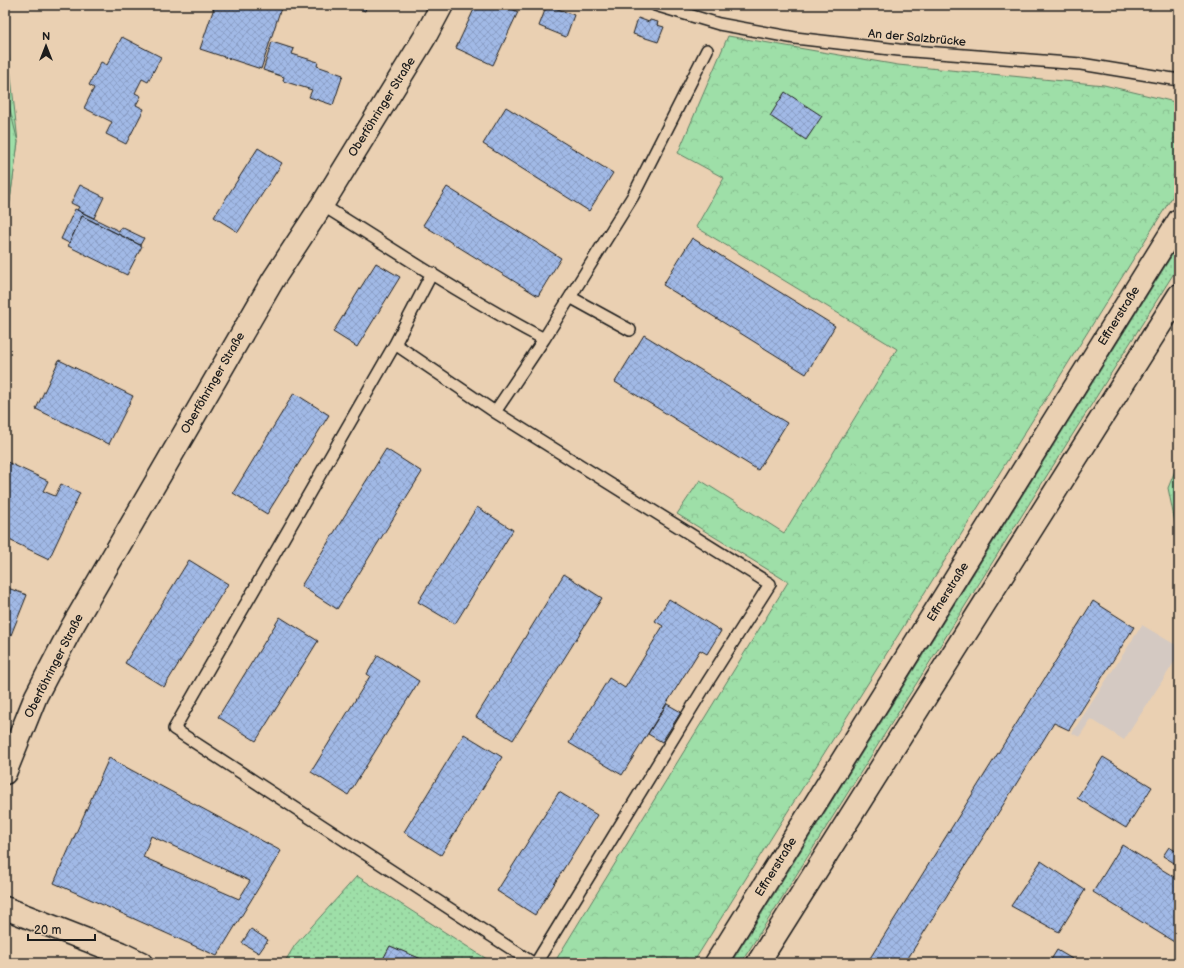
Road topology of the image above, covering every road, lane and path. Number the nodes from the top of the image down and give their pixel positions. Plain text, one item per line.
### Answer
1 (442, 5) edge
2 (655, 5) edge
3 (707, 50) dead end
4 (1179, 80) edge
5 (322, 205) junction
6 (1179, 220) edge
7 (432, 273) junction
8 (1179, 295) edge
9 (570, 297) junction
10 (630, 330) dead end
11 (544, 339) junction
12 (395, 344) junction
13 (495, 412) junction
14 (5, 773) edge
15 (5, 908) edge
16 (141, 963) edge
17 (533, 963) edge
18 (536, 963) edge
19 (716, 963) edge
20 (758, 963) edge

1 - 5 main road, Oberföhringer Straße
2 - 4 lane, An der Salzbrücke
3 - 9 lane
5 - 7 lane
5 - 14 main road, Oberföhringer Straße
6 - 19 main road, Effnerstraße
7 - 11 lane
7 - 12 lane
8 - 20 main road
9 - 10 lane
9 - 11 lane
11 - 13 lane
12 - 13 lane
12 - 17 lane
13 - 18 lane
15 - 16 main road

